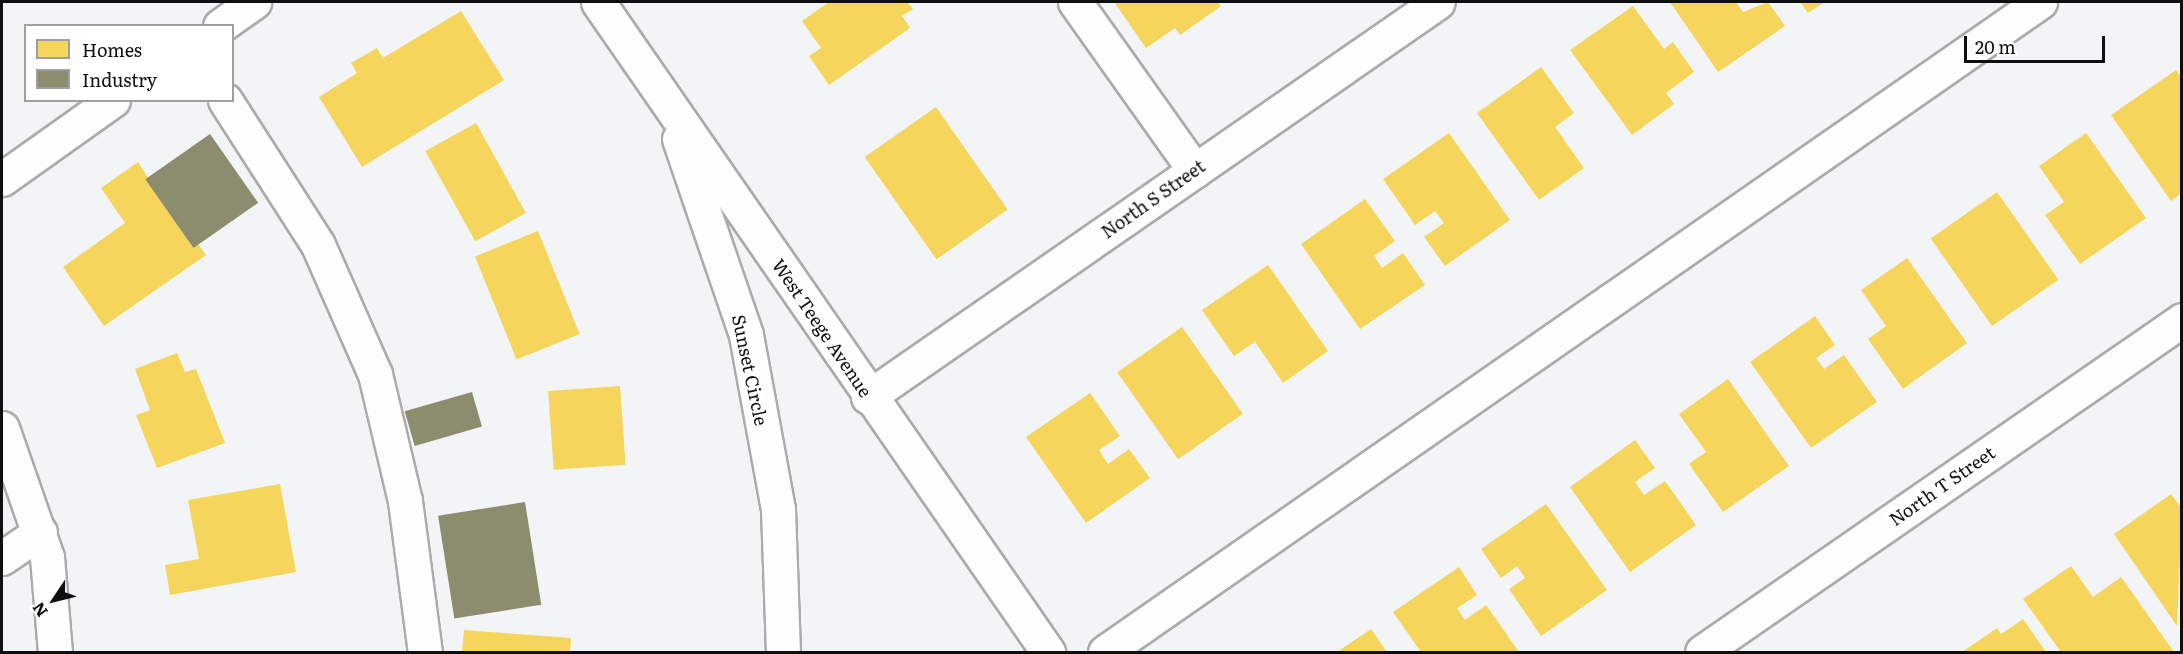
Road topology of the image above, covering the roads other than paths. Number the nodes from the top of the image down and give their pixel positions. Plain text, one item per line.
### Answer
1 (254, 2) edge
2 (598, 2) edge
3 (1075, 2) edge
4 (1438, 2) edge
5 (2040, 2) edge
6 (223, 24) edge
7 (665, 97) junction
8 (110, 102) edge
9 (226, 102) edge
10 (1195, 171) junction
11 (2, 179) edge
12 (2181, 320) edge
13 (868, 397) junction
14 (2, 428) edge
15 (40, 532) junction
16 (2, 558) edge
17 (55, 652) edge
18 (425, 652) edge
19 (783, 652) edge
20 (1048, 652) edge
21 (1105, 652) edge
22 (1702, 652) edge

1 - 6 street
2 - 7 street, West Teege Avenue
3 - 10 street
4 - 10 street, North S Street
5 - 21 street
7 - 13 street, West Teege Avenue
7 - 19 street, Sunset Circle
8 - 11 street
9 - 18 street
10 - 13 street, North S Street
12 - 22 street, North T Street
13 - 20 street, West Teege Avenue
14 - 15 street
15 - 16 street
15 - 17 street

